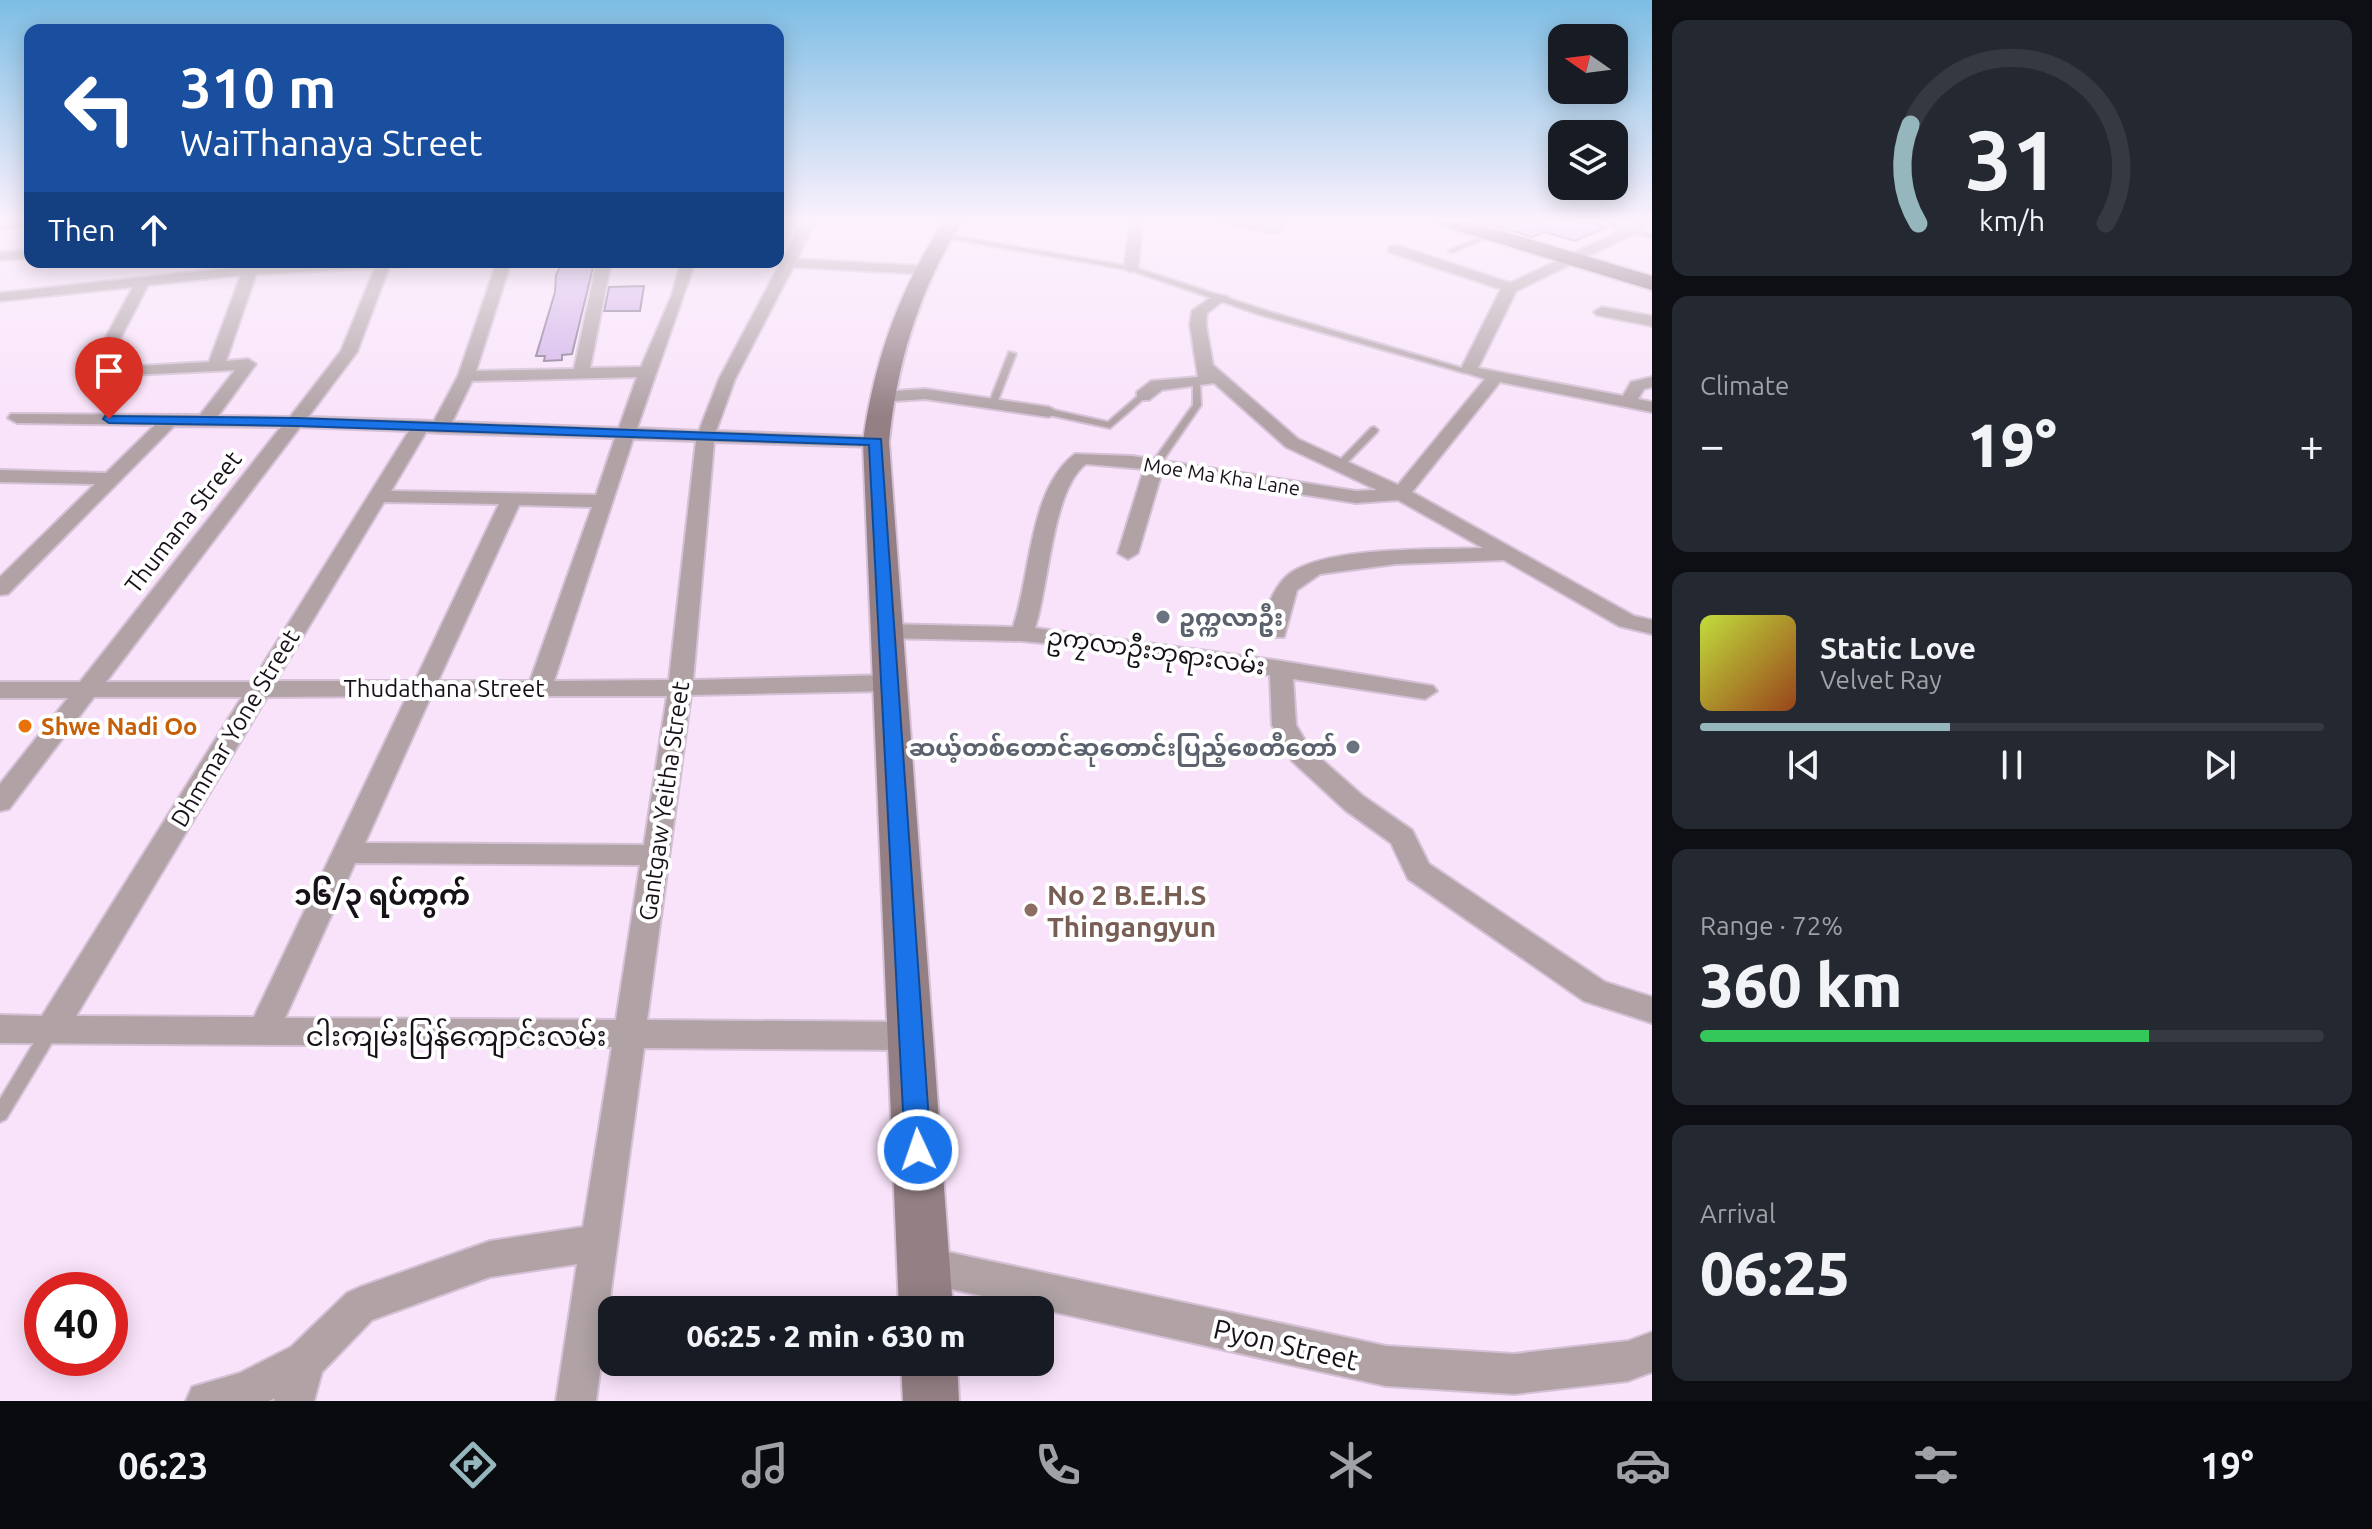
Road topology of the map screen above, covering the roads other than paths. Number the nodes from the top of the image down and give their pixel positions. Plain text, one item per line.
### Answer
1 (90, 286) edge
2 (134, 286) edge
3 (244, 286) edge
4 (375, 286) edge
5 (496, 286) edge
6 (599, 286) edge
7 (681, 286) edge
8 (772, 286) edge
9 (916, 286) edge
10 (1188, 286) edge
11 (1506, 286) edge
12 (1514, 286) edge
13 (1511, 288) junction
14 (0, 297) edge
15 (1221, 297) junction
16 (1602, 312) dead end
17 (1652, 321) edge
18 (1012, 354) dead end
19 (216, 365) junction
20 (1468, 371) junction
21 (647, 372) junction
22 (581, 373) junction
23 (466, 376) junction
24 (1202, 377) junction
25 (1495, 377) junction
26 (1652, 382) edge
27 (1143, 396) joint
28 (880, 397) junction
29 (1628, 402) junction
30 (993, 403) junction
31 (1652, 407) edge
32 (1049, 412) joint
33 (17, 418) dead end
34 (170, 420) junction
35 (206, 420) junction
36 (296, 422) junction
37 (430, 427) junction
38 (1374, 430) dead end
39 (626, 435) junction
40 (705, 438) junction
41 (876, 442) junction
42 (1340, 465) junction
43 (1154, 467) junction
44 (0, 476) edge
45 (111, 479) junction
46 (1401, 494) junction
47 (377, 496) junction
48 (512, 498) junction
49 (604, 501) junction
50 (1128, 553) dead end
51 (1505, 554) junction
52 (0, 589) edge
53 (1652, 627) edge
54 (885, 631) junction
55 (1276, 632) dead end
56 (1022, 634) junction
57 (1281, 668) junction
58 (888, 683) junction
59 (423, 686) junction
60 (540, 687) junction
61 (680, 688) junction
62 (84, 689) junction
63 (258, 689) junction
64 (0, 690) edge
65 (1425, 691) dead end
66 (0, 802) edge
67 (345, 853) junction
68 (656, 855) junction
69 (1652, 1010) edge
70 (0, 1029) edge
71 (50, 1031) junction
72 (262, 1033) junction
73 (629, 1036) junction
74 (912, 1036) junction
75 (0, 1114) edge
76 (599, 1243) junction
77 (924, 1265) junction
78 (925, 1296) edge
79 (1652, 1352) edge
80 (305, 1361) junction
81 (930, 1376) edge
82 (206, 1401) edge
83 (294, 1401) edge
84 (576, 1401) edge
85 (931, 1401) edge

1 - 14 street
2 - 19 street
3 - 19 street
4 - 36 street, Thumana Street
5 - 23 street, Dhmmar Yone Street
6 - 22 street
7 - 21 street
8 - 40 street, Gantgaw Yeitha Street
9 - 28 street
10 - 15 lane
11 - 13 street
12 - 13 street
13 - 20 street
15 - 20 lane
15 - 24 street
16 - 17 street
18 - 30 lane
19 - 35 street
20 - 25 street
21 - 22 street
21 - 39 street
22 - 23 street
23 - 37 street, Dhmmar Yone Street
24 - 27 street
24 - 42 street
24 - 43 lane
25 - 29 street
25 - 46 street
26 - 29 street
27 - 32 lane
28 - 30 street
28 - 41 street
29 - 31 street
30 - 32 street
33 - 34 street
34 - 35 street
34 - 45 street
35 - 36 street
36 - 37 street
36 - 62 street, Thumana Street
37 - 39 street
37 - 47 street, Dhmmar Yone Street
38 - 42 lane
39 - 40 street
39 - 49 street
40 - 41 street
40 - 61 street, Gantgaw Yeitha Street
41 - 54 street
42 - 46 street
43 - 46 street, Moe Ma Kha Lane
43 - 50 street
43 - 56 street, Moe Ma Kha Lane
44 - 45 street
45 - 52 street
46 - 51 street
47 - 48 street
47 - 63 street, Dhmmar Yone Street
48 - 49 street
48 - 59 street
49 - 60 street
51 - 53 street
51 - 55 street
54 - 56 street, ဥကၠလာဦးဘုရားလမ်း
54 - 58 street
56 - 57 street, ဥကၠလာဦးဘုရားလမ်း
57 - 65 street, ဥကၠလာဦးဘုရားလမ်း
57 - 69 street
58 - 61 street, Thudathana Street
58 - 74 street
59 - 60 street, Thudathana Street
59 - 63 street, Thudathana Street
59 - 67 street
60 - 61 street, Thudathana Street
61 - 68 street, Gantgaw Yeitha Street
62 - 63 street, Thudathana Street
62 - 64 street, Thudathana Street
62 - 66 street, Thumana Street
63 - 71 street, Dhmmar Yone Street
67 - 68 street
67 - 72 street
68 - 73 street, Gantgaw Yeitha Street
70 - 71 street, ငါးကျမ်းပြန်ကျောင်းလမ်း
71 - 72 street, ငါးကျမ်းပြန်ကျောင်းလမ်း
71 - 75 lane
72 - 73 street, ငါးကျမ်းပြန်ကျောင်းလမ်း
73 - 74 street, ငါးကျမ်းပြန်ကျောင်းလမ်း
73 - 76 street, Gantgaw Yeitha Street
74 - 77 street
76 - 80 street
76 - 84 street, Gantgaw Yeitha Street
77 - 78 street
77 - 79 street, Pyon Street
80 - 82 street
80 - 83 street
81 - 85 street

